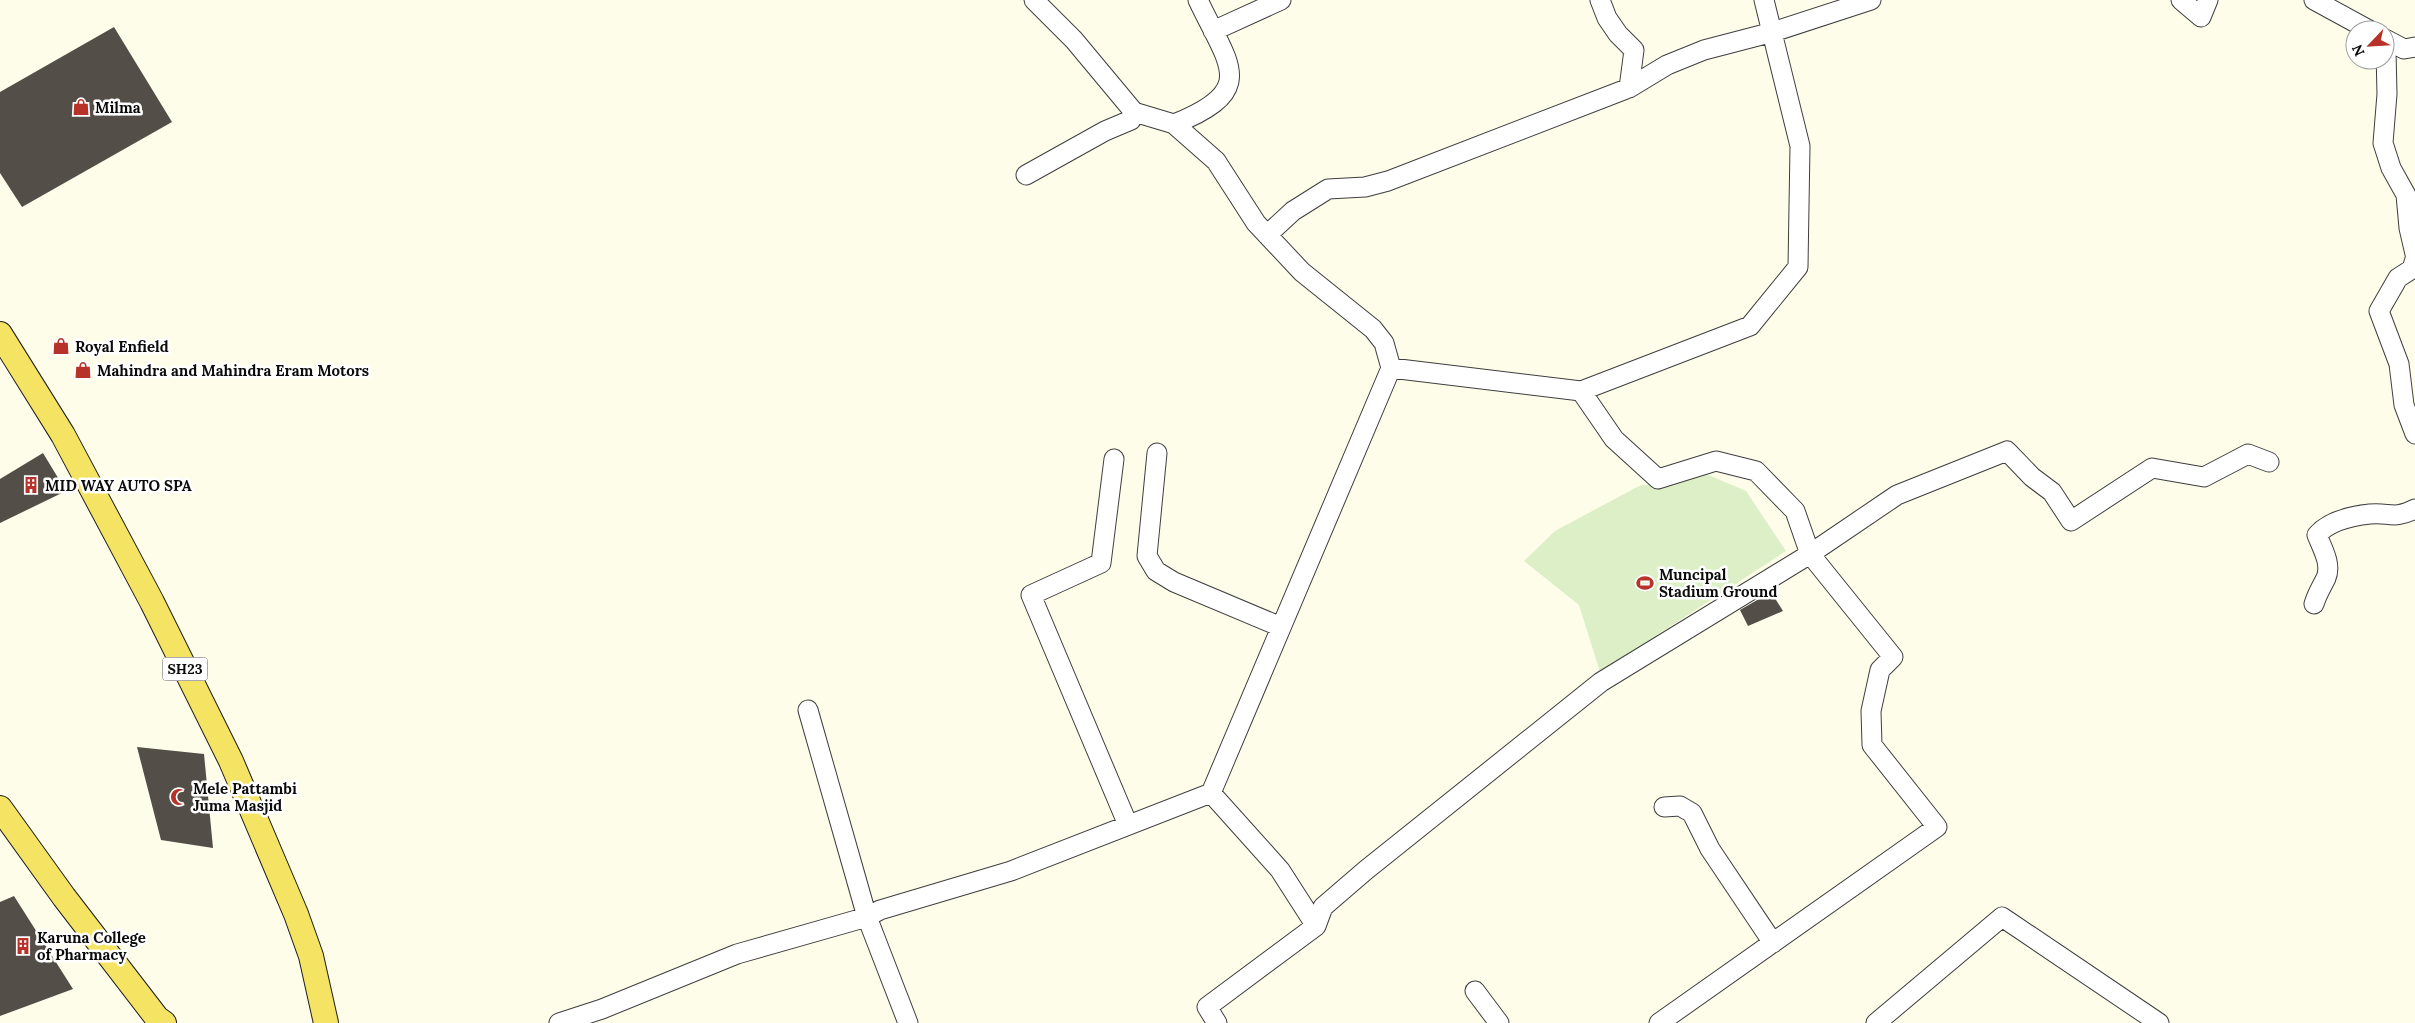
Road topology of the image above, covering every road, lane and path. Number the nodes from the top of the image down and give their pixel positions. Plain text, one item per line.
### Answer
1 (1034, 0) edge
2 (1198, 0) edge
3 (1281, 0) edge
4 (1600, 0) edge
5 (1764, 0) edge
6 (1871, 0) edge
7 (2180, 0) edge
8 (2208, 0) edge
9 (2314, 0) edge
10 (2350, 20) edge
11 (1213, 31) junction
12 (1772, 32) junction
13 (2395, 44) edge
14 (2415, 46) edge
15 (2386, 70) edge
16 (1630, 88) junction
17 (1134, 112) junction
18 (1174, 124) junction
19 (1026, 175) dead end
20 (1267, 235) junction
21 (2415, 254) edge
22 (2415, 259) edge
23 (0, 334) edge
24 (1391, 368) junction
25 (1581, 390) junction
26 (2415, 434) edge
27 (1156, 453) dead end
28 (1114, 459) dead end
29 (2269, 462) dead end
30 (2415, 508) edge
31 (1810, 554) junction
32 (2314, 604) dead end
33 (1281, 627) junction
34 (808, 710) dead end
35 (1211, 793) junction
36 (1664, 807) dead end
37 (0, 808) edge
38 (1128, 825) junction
39 (868, 917) junction
40 (1316, 926) junction
41 (1773, 943) junction
42 (1475, 992) dead end
43 (164, 1023) edge
44 (326, 1023) edge
45 (559, 1023) edge
46 (908, 1023) edge
47 (1217, 1023) edge
48 (1498, 1023) edge
49 (1659, 1023) edge
50 (1876, 1023) edge
51 (2159, 1023) edge

1 - 17 street
2 - 11 street
3 - 11 street
4 - 16 street
5 - 12 street
6 - 12 street
7 - 8 street
9 - 10 street
11 - 18 street
12 - 16 street
12 - 25 street
13 - 14 street
15 - 21 street
16 - 20 street
17 - 18 street
17 - 19 street
18 - 20 street
20 - 24 street
22 - 26 street
23 - 44 main road, SH23
24 - 25 street
24 - 33 street
25 - 31 street
27 - 33 street
28 - 38 street
29 - 31 street
30 - 32 street
31 - 40 street
31 - 41 street
33 - 35 street
34 - 39 street
35 - 38 street
35 - 40 street
36 - 41 street
37 - 43 main road
38 - 39 street
39 - 45 street
39 - 46 street
40 - 47 street
41 - 49 street
42 - 48 street
50 - 51 street

